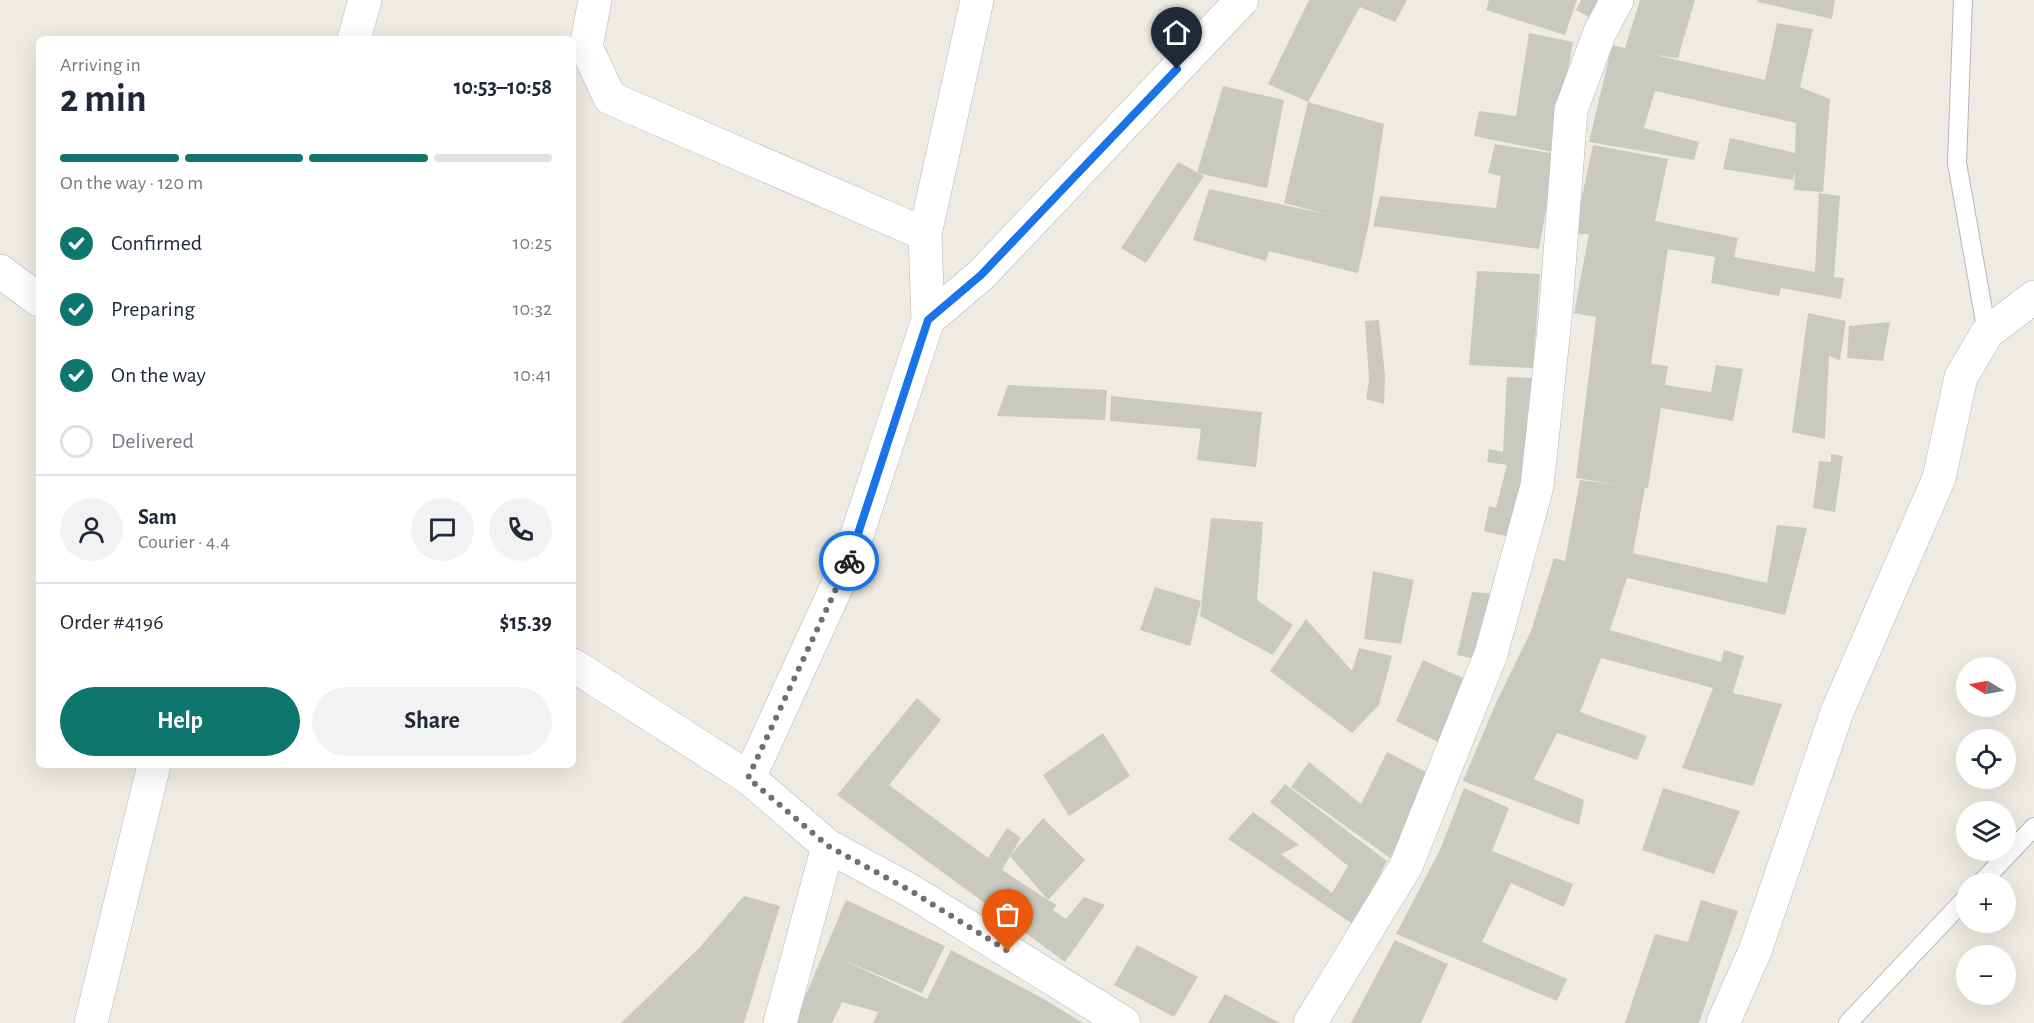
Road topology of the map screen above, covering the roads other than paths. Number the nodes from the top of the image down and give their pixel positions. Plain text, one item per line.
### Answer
1 (365, 0) edge
2 (595, 0) edge
3 (977, 0) edge
4 (1242, 0) edge
5 (1617, 0) edge
6 (1963, 0) edge
7 (355, 36) edge
8 (925, 234) junction
9 (0, 271) edge
10 (2034, 297) edge
11 (36, 298) edge
12 (928, 320) junction
13 (1987, 333) junction
14 (576, 667) edge
15 (153, 768) edge
16 (748, 778) junction
17 (2034, 827) edge
18 (828, 846) junction
19 (1990, 873) edge
20 (1956, 909) edge
21 (91, 1023) edge
22 (780, 1023) edge
23 (1124, 1023) edge
24 (1310, 1023) edge
25 (1723, 1023) edge
26 (1848, 1023) edge

1 - 7 street
2 - 8 street
3 - 8 street
4 - 12 street
5 - 24 street
6 - 13 lane
8 - 12 street
9 - 11 street
10 - 13 street
12 - 16 street
13 - 25 street
14 - 16 street
15 - 21 street
16 - 18 street
17 - 19 lane
18 - 22 street
18 - 23 street
20 - 26 lane

